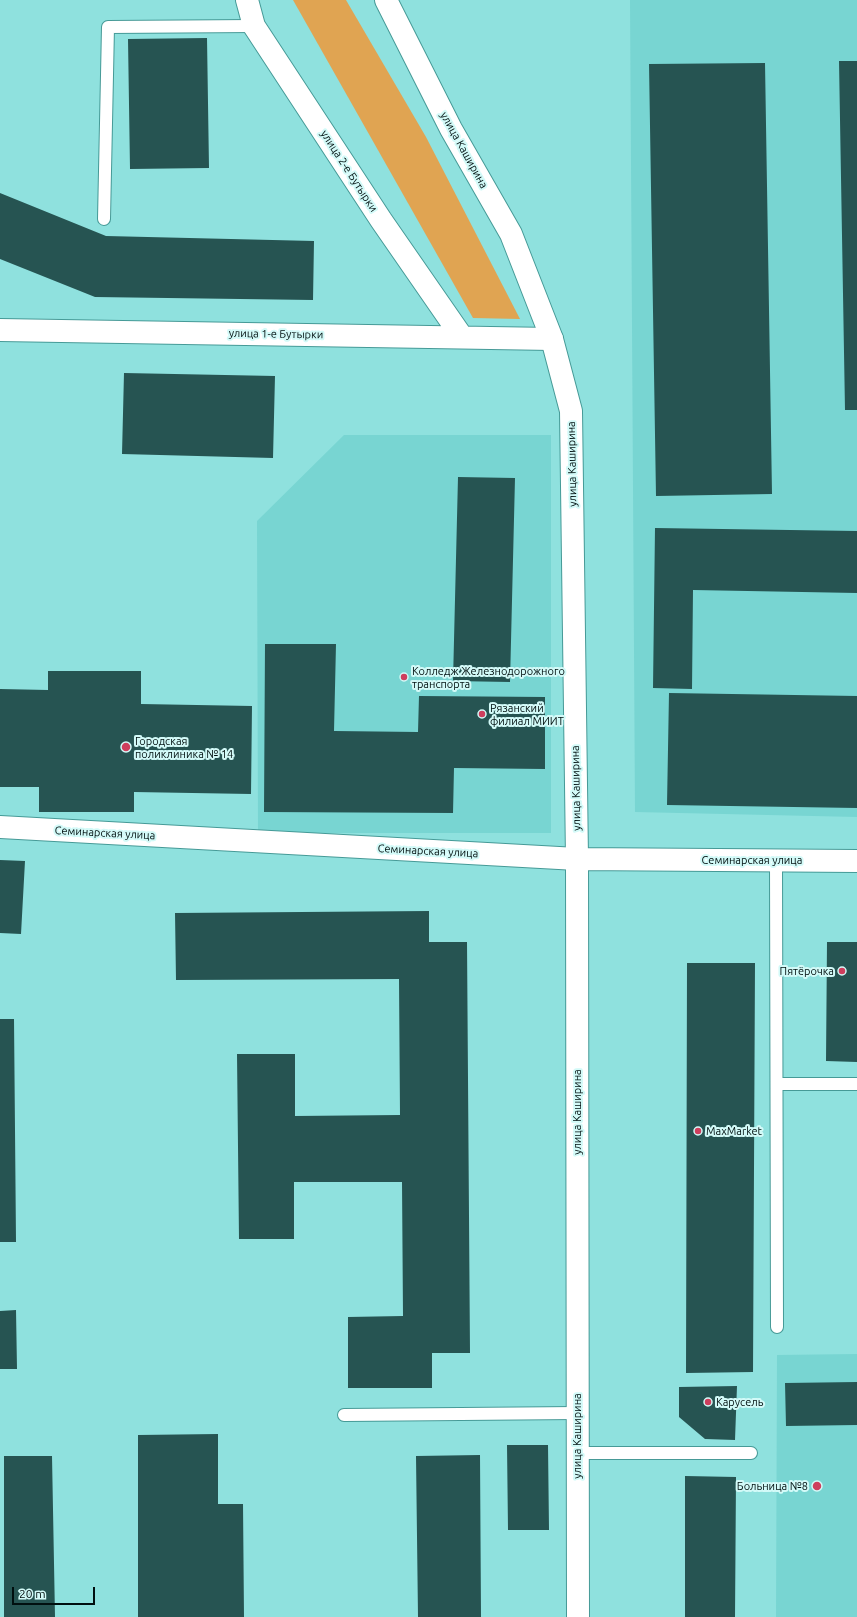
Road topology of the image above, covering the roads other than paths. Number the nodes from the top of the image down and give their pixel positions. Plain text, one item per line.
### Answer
1 (247, 0) edge
2 (386, 0) edge
3 (254, 26) junction
4 (104, 219) dead end
5 (0, 330) edge
6 (462, 337) junction
7 (552, 339) junction
8 (0, 828) edge
9 (577, 859) junction
10 (776, 861) junction
11 (857, 861) edge
12 (777, 1084) junction
13 (857, 1084) edge
14 (777, 1327) dead end
15 (577, 1413) junction
16 (344, 1415) dead end
17 (577, 1453) junction
18 (751, 1453) dead end
19 (578, 1617) edge

1 - 3 main road, улица 2-е Бутырки
2 - 7 main road, улица Каширина
3 - 4 lane
3 - 6 main road, улица 2-е Бутырки
5 - 6 main road, улица 1-е Бутырки
6 - 7 main road, улица 1-е Бутырки
7 - 9 main road, улица Каширина
8 - 9 main road, Семинарская улица
9 - 10 main road, Семинарская улица
9 - 15 main road, улица Каширина
10 - 11 main road, Семинарская улица
10 - 12 lane
12 - 13 lane
12 - 14 lane
15 - 16 lane
15 - 17 main road, улица Каширина
17 - 18 lane
17 - 19 main road, улица Каширина

